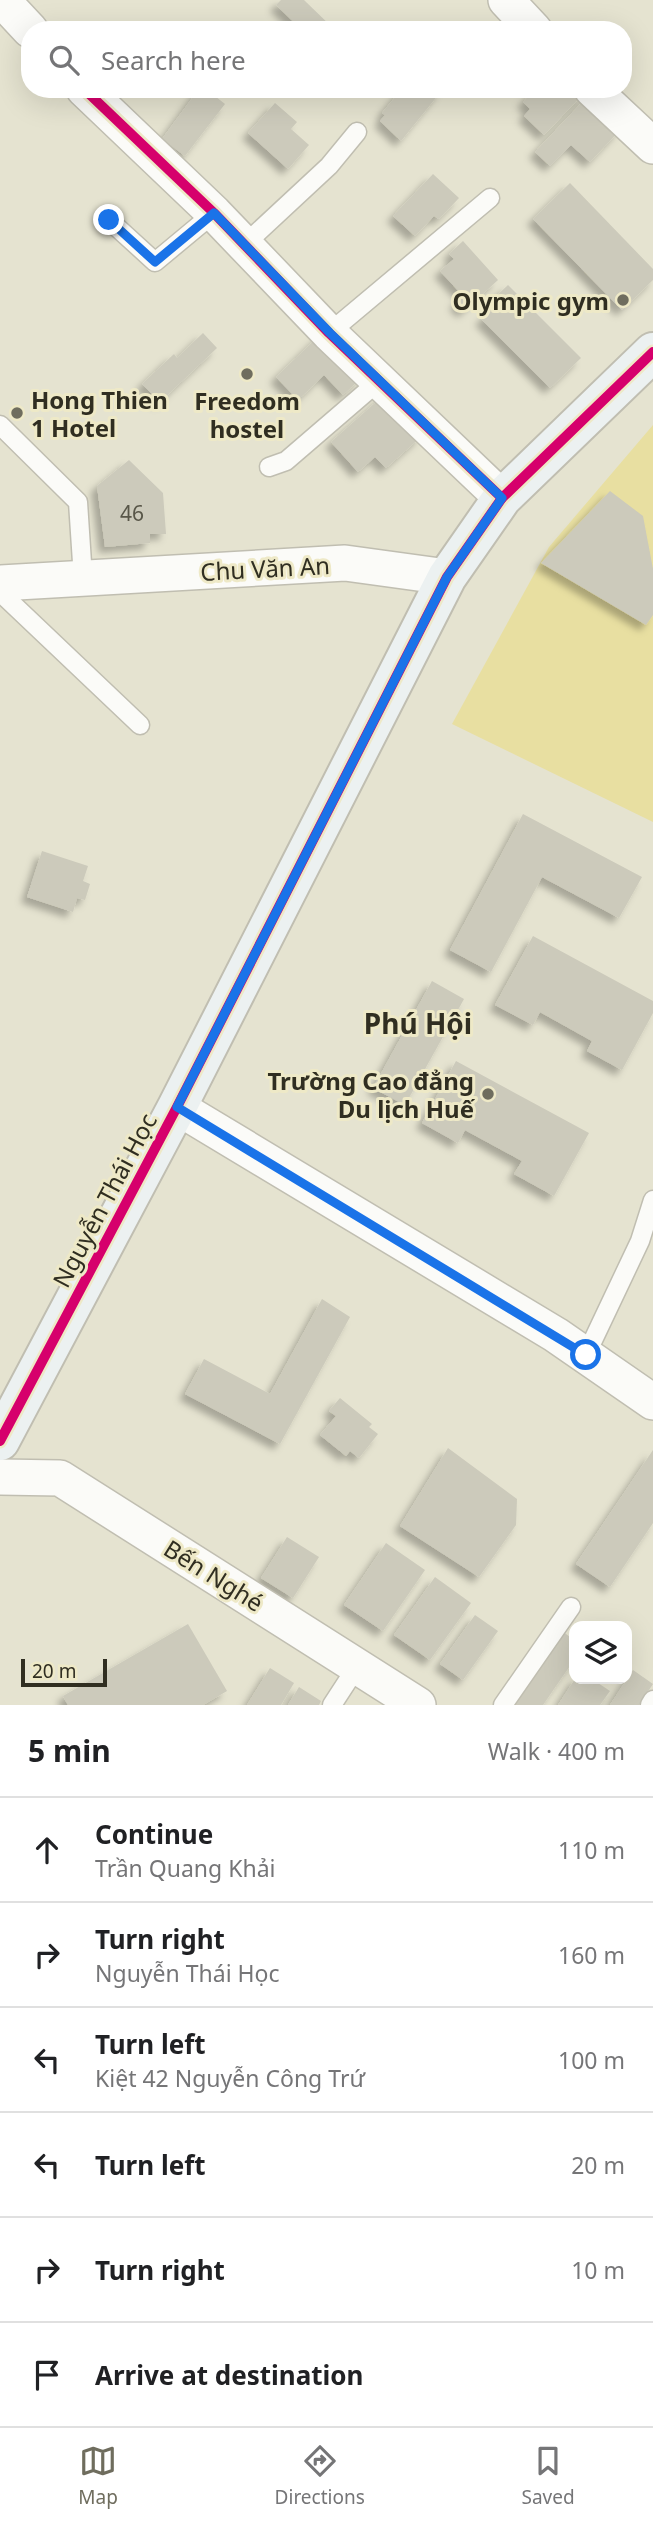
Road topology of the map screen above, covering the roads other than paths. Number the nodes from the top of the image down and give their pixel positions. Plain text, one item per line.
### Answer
1 (2, 0) edge
2 (506, 0) edge
3 (22, 21) edge
4 (526, 21) edge
5 (93, 98) edge
6 (602, 98) edge
7 (357, 132) dead end
8 (653, 146) edge
9 (490, 198) dead end
10 (214, 213) junction
11 (109, 220) dead end
12 (244, 244) junction
13 (330, 333) junction
14 (653, 352) edge
15 (379, 381) junction
16 (0, 425) edge
17 (269, 467) dead end
18 (502, 498) junction
19 (447, 577) junction
20 (83, 578) junction
21 (0, 583) edge
22 (0, 592) edge
23 (140, 725) dead end
24 (177, 1107) junction
25 (653, 1200) edge
26 (586, 1355) junction
27 (653, 1402) edge
28 (0, 1441) edge
29 (0, 1477) edge
30 (571, 1607) dead end
31 (358, 1665) junction
32 (653, 1700) edge
33 (332, 1705) edge
34 (418, 1705) edge
35 (503, 1705) edge
36 (650, 1705) edge

1 - 3 street
2 - 4 street
5 - 10 street
6 - 8 street
7 - 12 lane
9 - 13 lane
10 - 11 lane
10 - 12 street
12 - 13 street
13 - 15 street
14 - 18 street, Nguyễn Thái Học
15 - 17 lane
15 - 18 street
16 - 20 lane
18 - 19 street, Nguyễn Thái Học
19 - 20 street, Chu Văn An
19 - 24 street, Nguyễn Thái Học
20 - 21 street, Chu Văn An
22 - 23 lane
24 - 26 street
24 - 28 street, Nguyễn Thái Học
25 - 26 lane
26 - 27 street
29 - 31 street, Bến Nghé
30 - 35 lane
31 - 33 lane
31 - 34 street, Bến Nghé
32 - 36 lane

